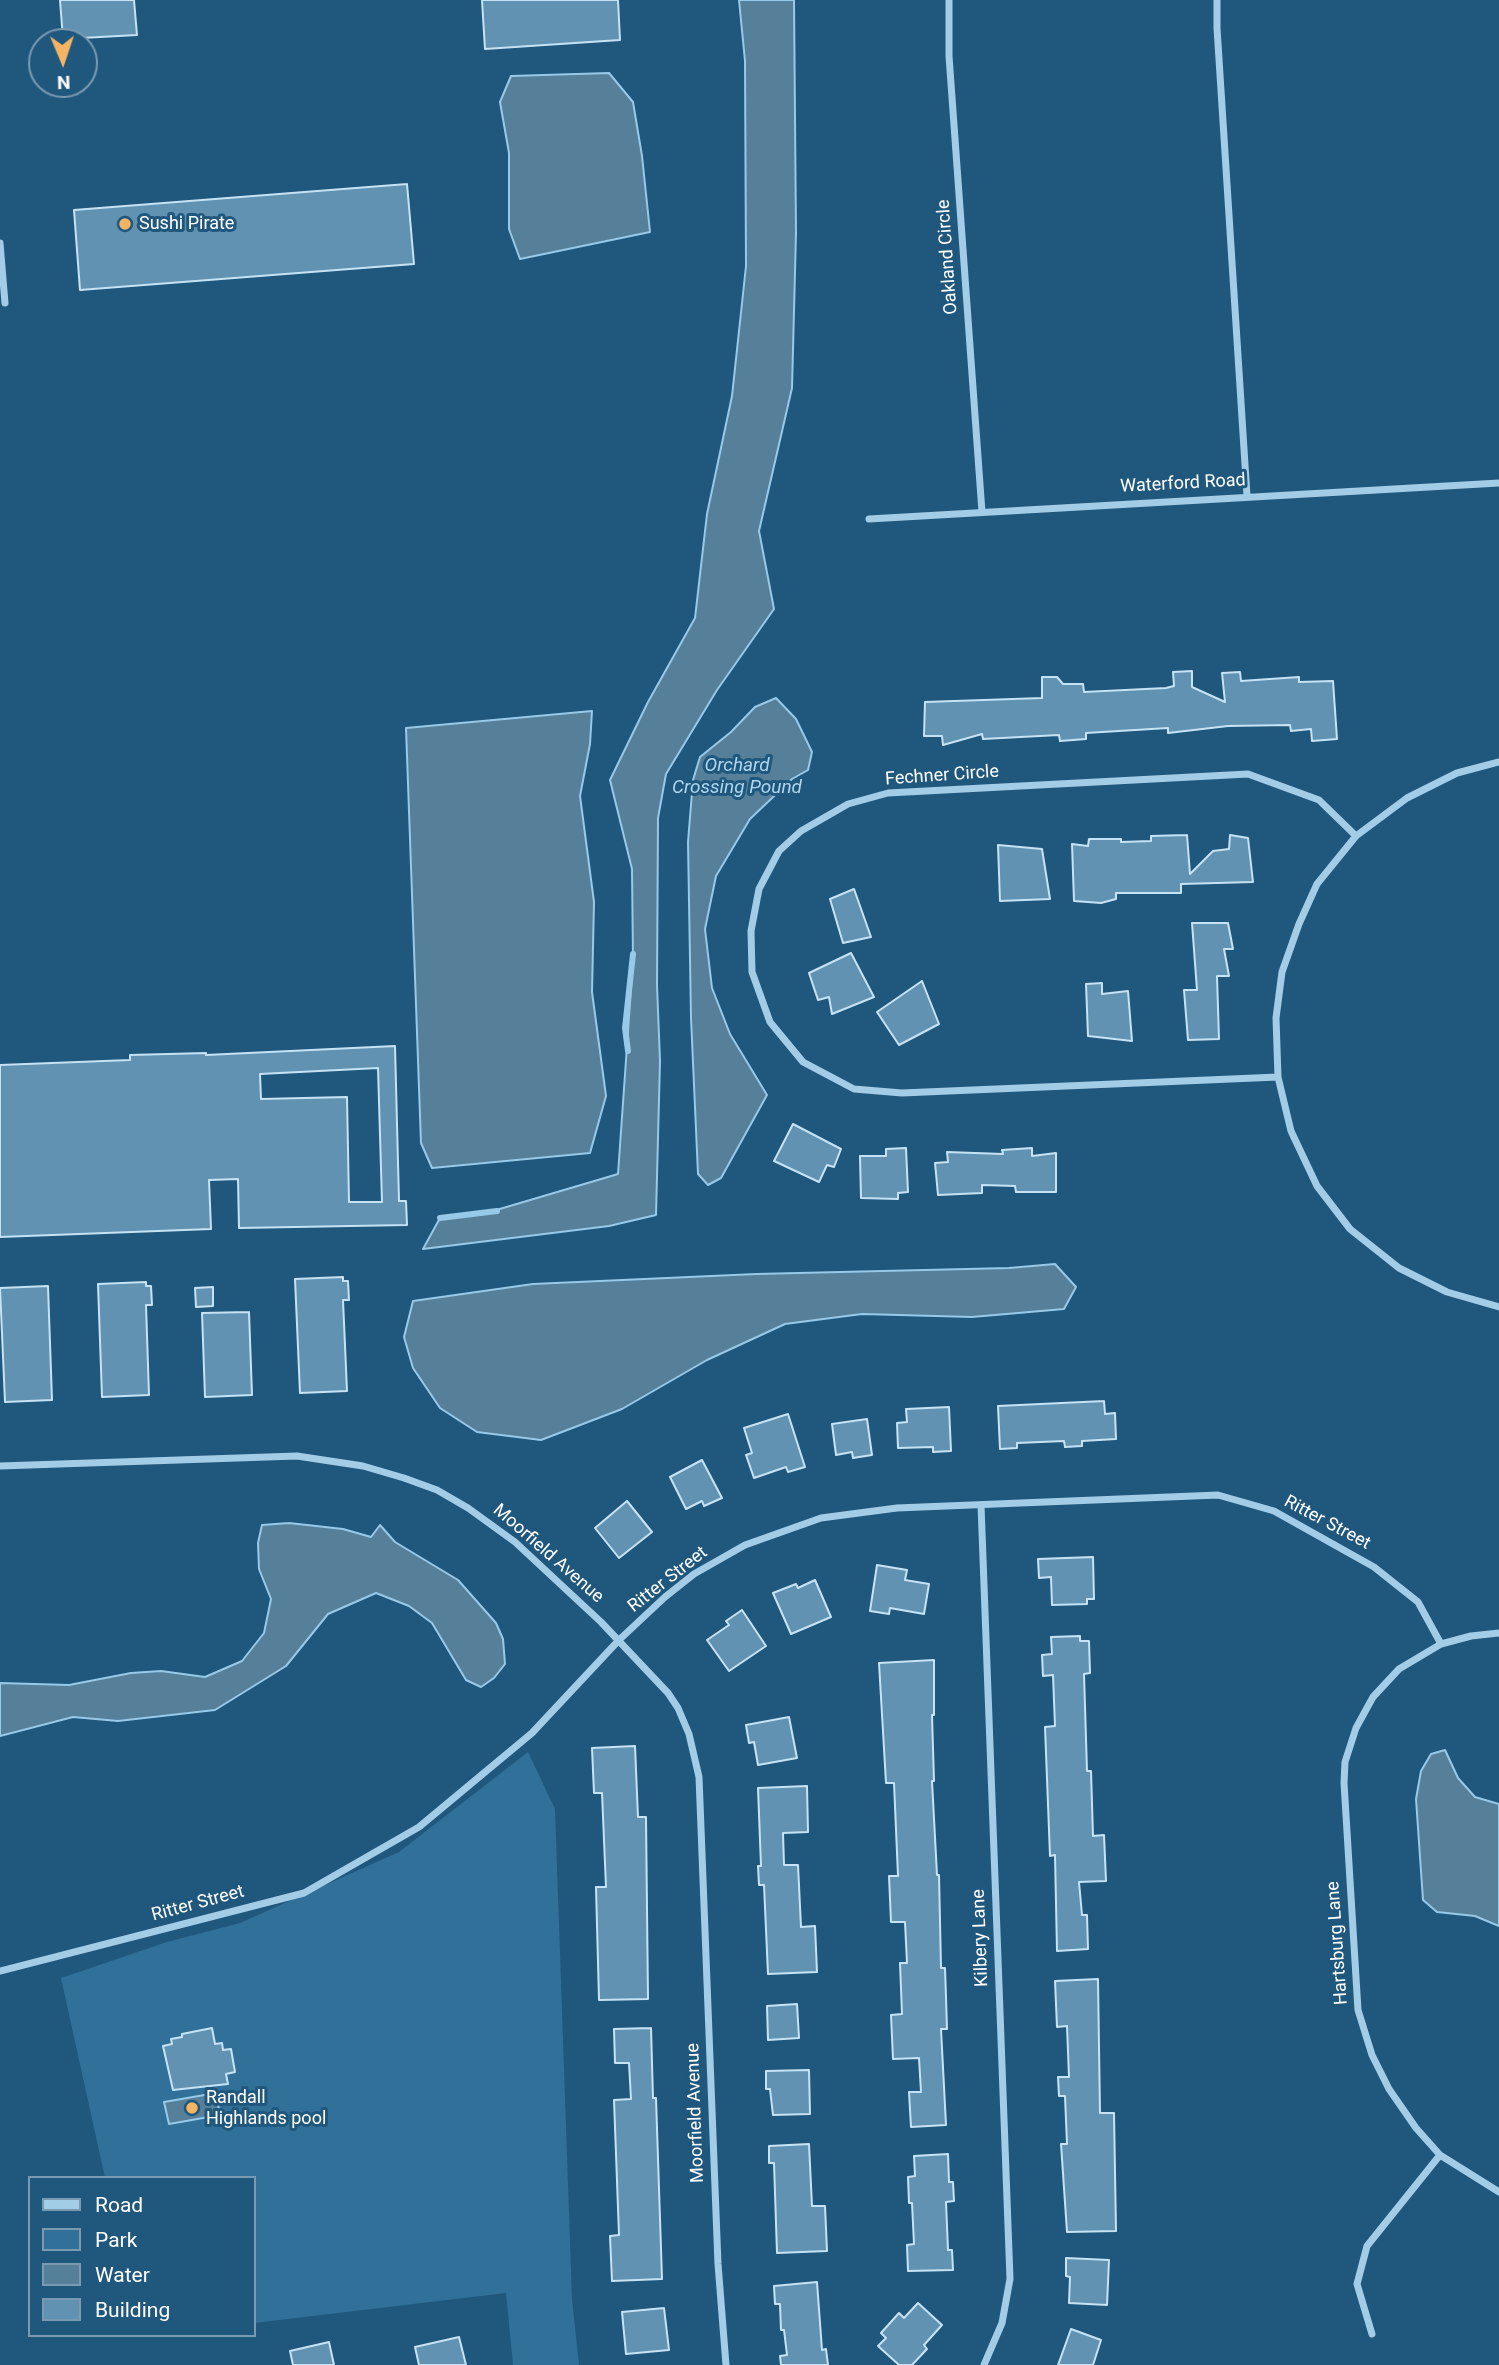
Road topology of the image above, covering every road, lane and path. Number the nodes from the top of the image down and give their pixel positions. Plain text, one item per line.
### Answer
1 (949, 0) edge
2 (1217, 0) edge
3 (0, 243) edge
4 (5, 303) dead end
5 (1499, 483) edge
6 (1247, 496) junction
7 (982, 512) junction
8 (869, 519) dead end
9 (1499, 762) edge
10 (1356, 836) junction
11 (1278, 1077) junction
12 (1499, 1307) edge
13 (0, 1466) edge
14 (981, 1505) junction
15 (1499, 1633) edge
16 (619, 1640) junction
17 (1441, 1644) junction
18 (0, 1971) edge
19 (1440, 2154) junction
20 (1499, 2192) edge
21 (1372, 2334) dead end
22 (726, 2365) edge
23 (984, 2365) edge

1 - 7 street, Oakland Circle
2 - 6 street
3 - 4 street
5 - 6 street, Waterford Road
6 - 7 street, Waterford Road
7 - 8 street, Waterford Road
9 - 10 street
10 - 11 street
10 - 11 street, Fechner Circle
11 - 12 street
13 - 16 street, Moorfield Avenue
14 - 16 street, Ritter Street
14 - 17 street, Ritter Street
14 - 23 street, Kilbery Lane
15 - 17 street, Hartsburg Lane
16 - 18 street, Ritter Street
16 - 22 street, Moorfield Avenue
17 - 19 street, Hartsburg Lane
19 - 20 street, Hartsburg Lane
19 - 21 street

